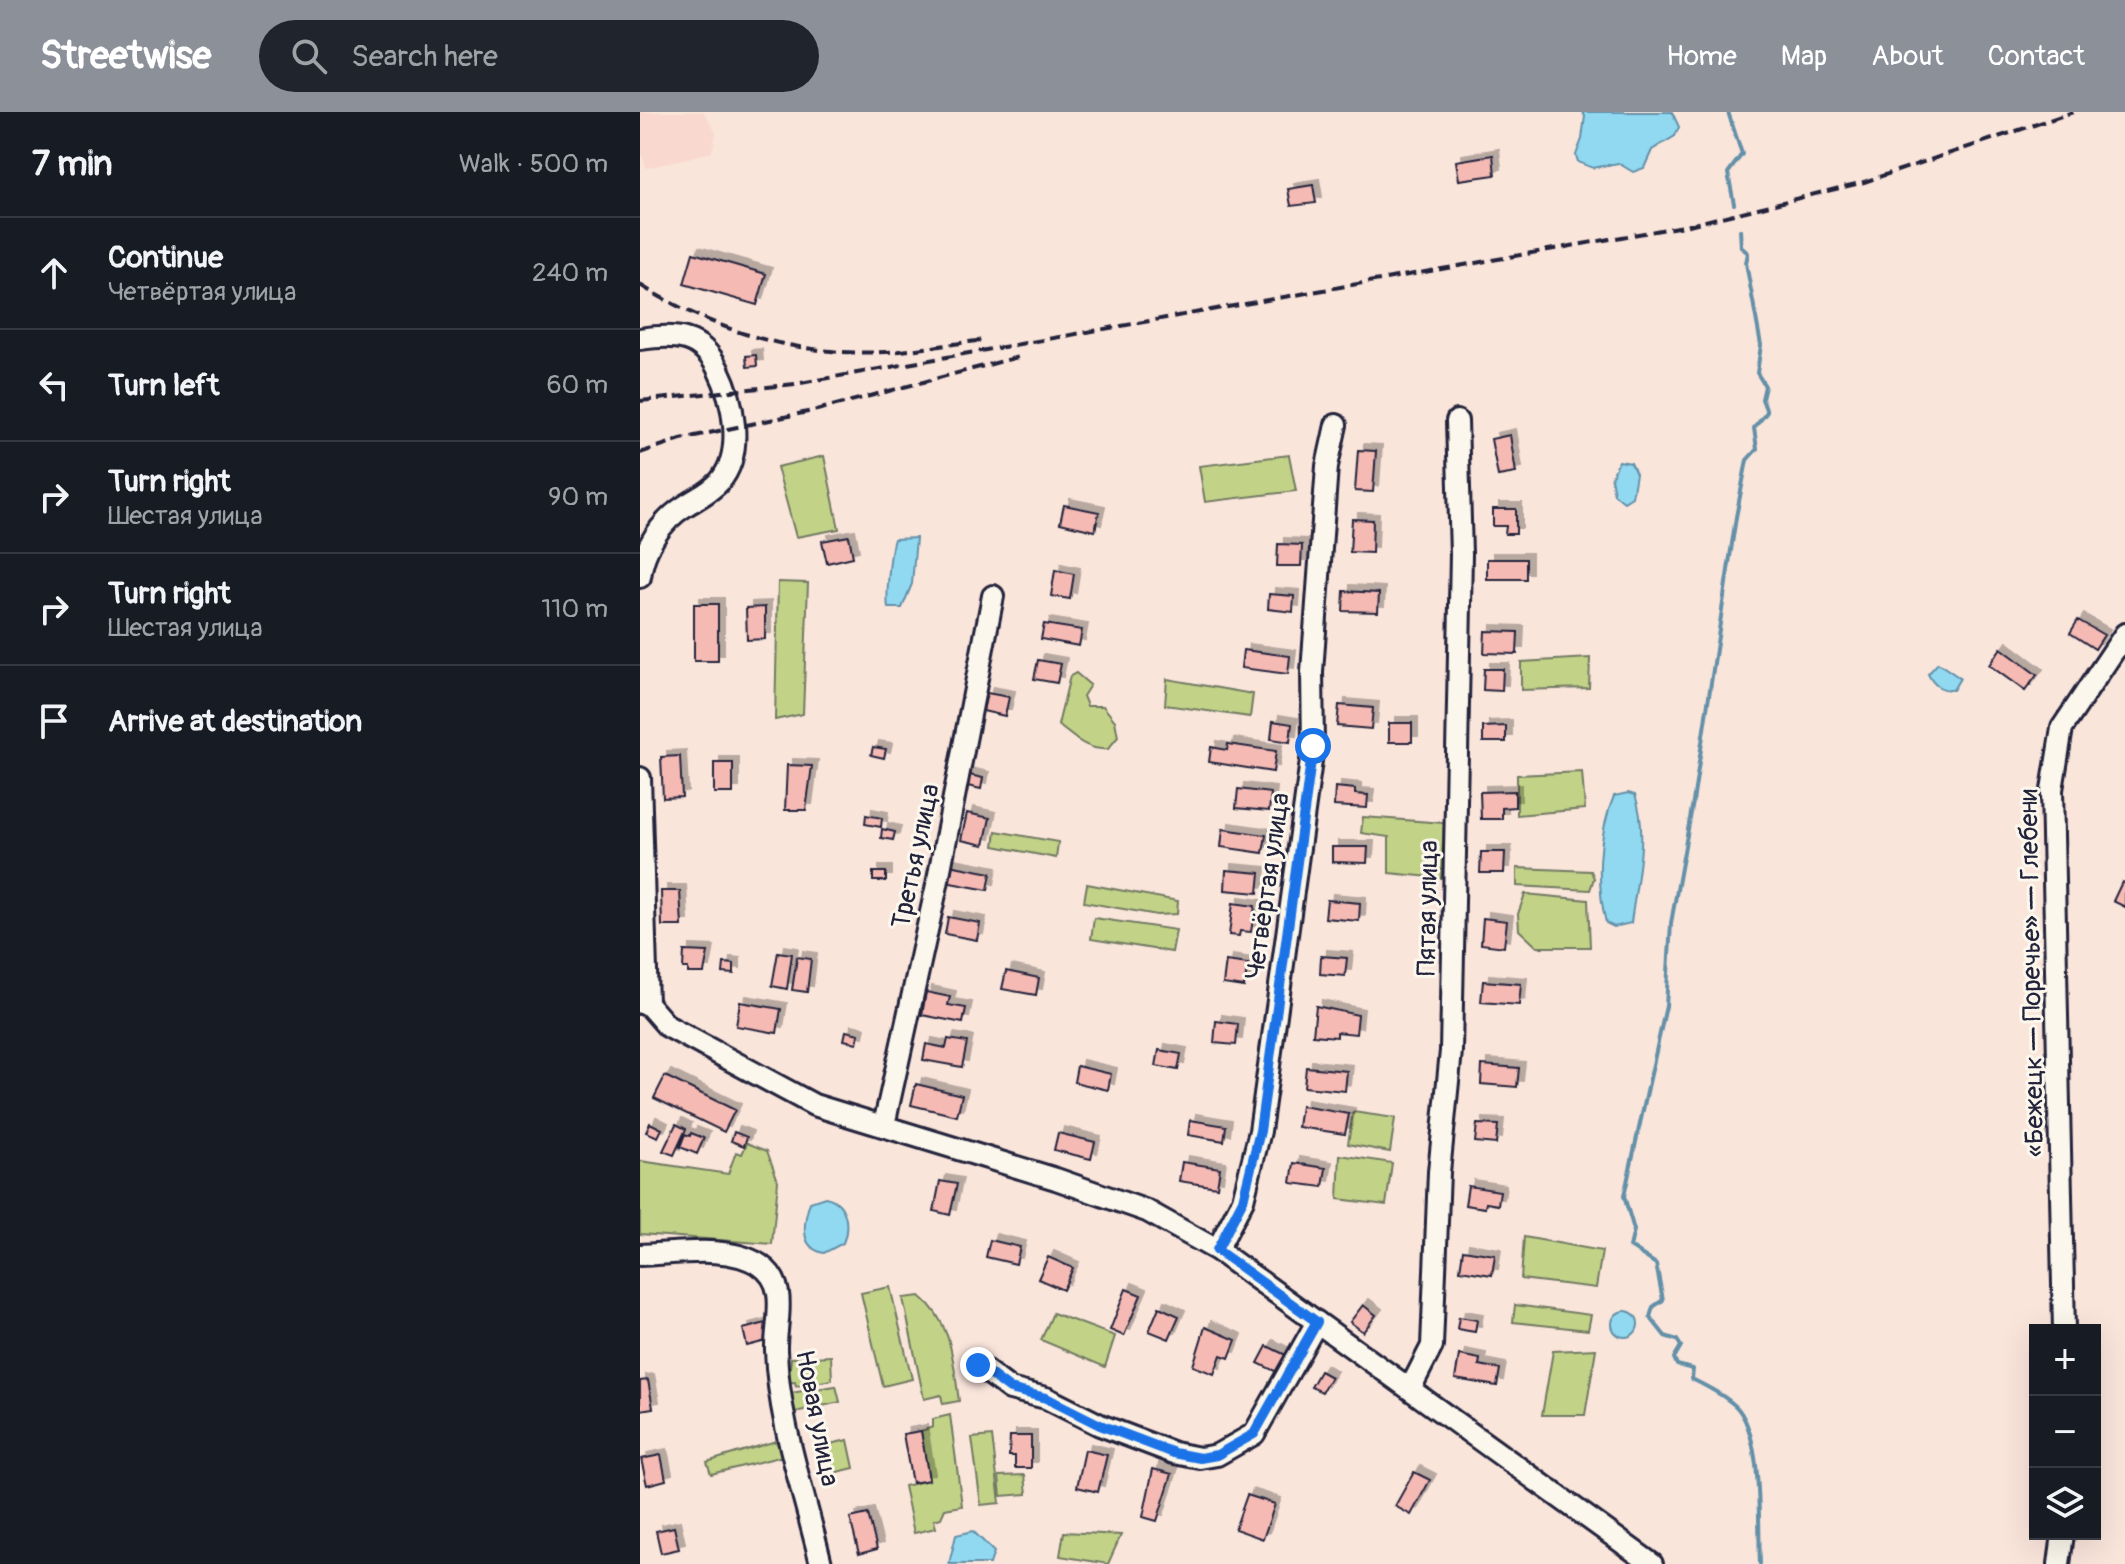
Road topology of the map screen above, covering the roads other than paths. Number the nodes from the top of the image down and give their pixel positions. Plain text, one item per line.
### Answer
1 (640, 339) edge
2 (1457, 421) dead end
3 (1336, 425) dead end
4 (640, 577) edge
5 (993, 596) dead end
6 (2125, 634) edge
7 (640, 778) edge
8 (644, 1003) edge
9 (884, 1125) junction
10 (1217, 1250) junction
11 (640, 1255) edge
12 (1317, 1322) junction
13 (2064, 1324) edge
14 (978, 1365) dead end
15 (1410, 1389) junction
16 (2062, 1540) edge
17 (821, 1564) edge
18 (1652, 1564) edge
19 (2059, 1564) edge

1 - 4 street
2 - 15 street, Пятая улица
3 - 10 street, Четвёртая улица
5 - 9 street, Третья улица
6 - 13 street, «Бежецк — Поречье» — Глебени
7 - 8 street
8 - 9 street
9 - 10 street
10 - 12 street
11 - 17 street, Новая улица
12 - 14 street
12 - 15 street
15 - 18 street
16 - 19 street

